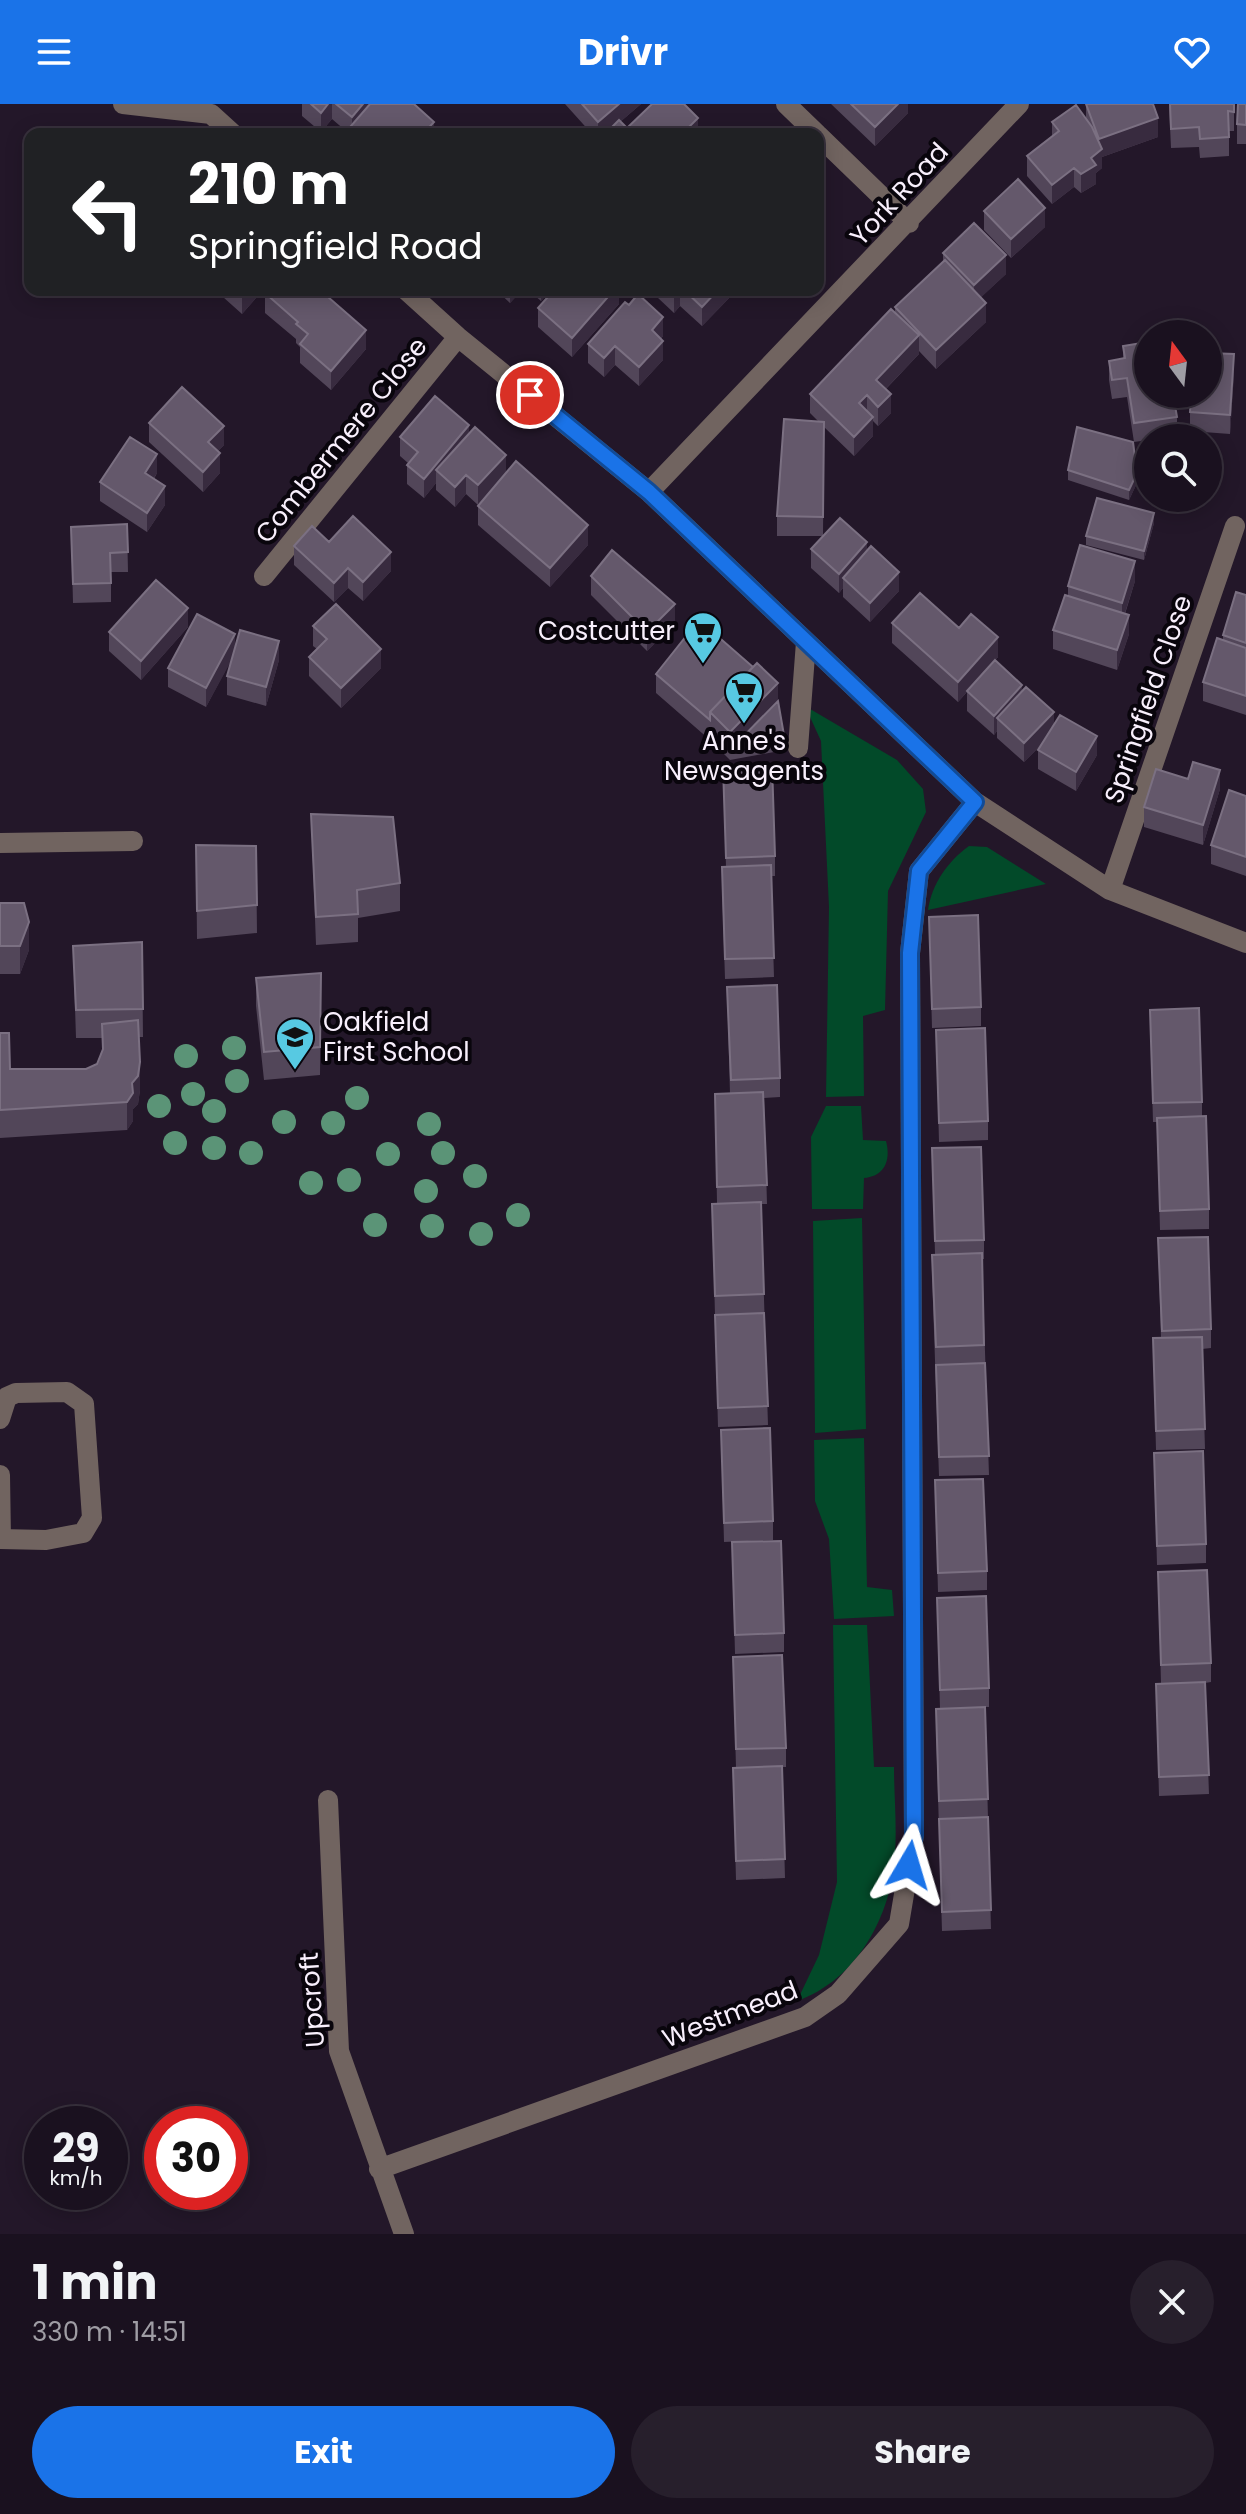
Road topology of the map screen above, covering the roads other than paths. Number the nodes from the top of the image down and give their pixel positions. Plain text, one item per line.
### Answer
1 (123, 104) edge
2 (786, 104) edge
3 (1019, 104) edge
4 (226, 128) edge
5 (812, 128) edge
6 (824, 140) edge
7 (909, 223) junction
8 (413, 296) edge
9 (458, 337) junction
10 (649, 492) junction
11 (1235, 526) dead end
12 (264, 576) dead end
13 (806, 642) junction
14 (798, 748) dead end
15 (975, 802) junction
16 (133, 841) dead end
17 (0, 843) edge
18 (1110, 890) junction
19 (1246, 943) edge
20 (0, 1419) edge
21 (0, 1475) edge
22 (0, 1539) edge
23 (328, 1800) dead end
24 (379, 2169) junction
25 (404, 2234) edge

1 - 4 street
2 - 5 street
3 - 7 street, York Road
6 - 7 street
7 - 10 street, York Road
8 - 9 street
9 - 10 street
9 - 12 street, Combermere Close
10 - 13 street
11 - 18 street, Springfield Close
13 - 14 street
13 - 15 street
15 - 18 street
15 - 24 street, Westmead
16 - 17 street
18 - 19 street
20 - 22 street
21 - 22 street
23 - 24 street, Upcroft
24 - 25 street, Upcroft

